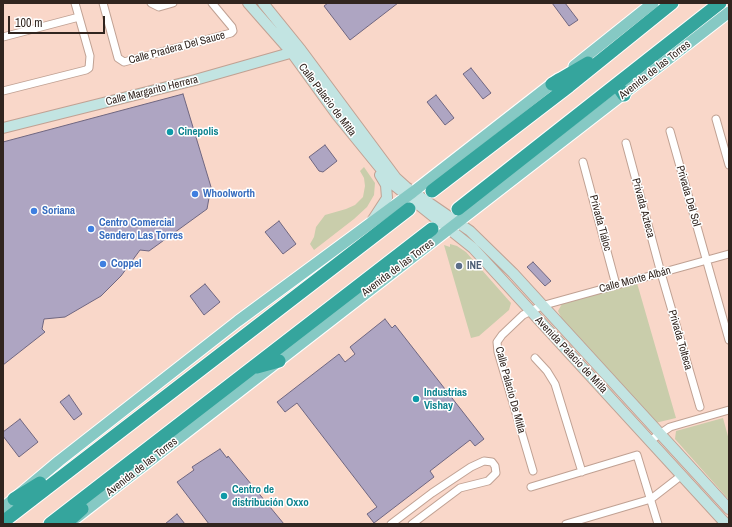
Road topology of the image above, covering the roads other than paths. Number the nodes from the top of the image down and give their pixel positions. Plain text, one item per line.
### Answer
1 (75, 3) edge
2 (103, 3) edge
3 (151, 3) edge
4 (173, 3) edge
5 (212, 3) edge
6 (248, 3) edge
7 (263, 3) edge
8 (654, 3) edge
9 (672, 3) edge
10 (720, 3) edge
11 (729, 12) edge
12 (79, 17) junction
13 (3, 37) edge
14 (619, 45) junction
15 (296, 52) junction
16 (552, 84) junction
17 (620, 90) junction
18 (3, 91) edge
19 (716, 119) dead end
20 (3, 128) edge
21 (670, 131) dead end
22 (626, 143) dead end
23 (370, 158) junction
24 (583, 162) dead end
25 (729, 165) edge
26 (432, 191) dead end
27 (410, 194) junction
28 (458, 208) dead end
29 (409, 209) dead end
30 (371, 224) junction
31 (454, 226) junction
32 (432, 229) dead end
33 (729, 254) edge
34 (706, 261) junction
35 (661, 273) junction
36 (616, 285) junction
37 (542, 306) junction
38 (531, 311) junction
39 (729, 340) edge
40 (535, 358) dead end
41 (278, 361) junction
42 (251, 368) junction
43 (700, 407) dead end
44 (729, 410) edge
45 (117, 434) junction
46 (660, 434) junction
47 (651, 440) junction
48 (144, 452) junction
49 (532, 471) dead end
50 (582, 472) junction
51 (682, 475) junction
52 (531, 487) dead end
53 (651, 499) junction
54 (9, 502) edge
55 (3, 508) edge
56 (729, 509) edge
57 (3, 522) edge
58 (50, 524) edge
59 (67, 524) edge
60 (391, 524) edge
61 (412, 524) edge
62 (566, 524) edge
63 (658, 524) edge
64 (726, 524) edge

1 - 12 street
2 - 5 street, Calle Pradera Del Sauce
3 - 4 street
6 - 15 main road, Calle Palacio de Mitla
7 - 15 main road, Calle Palacio de Mitla
8 - 16 main road
9 - 14 highway
10 - 17 highway, Avenida de las Torres
11 - 17 main road, Avenida de las Torres
12 - 13 street
12 - 18 street
14 - 16 highway
14 - 26 highway
15 - 20 main road, Calle Margarito Herrera
15 - 23 main road, Calle Palacio de Mitla
15 - 27 main road, Calle Palacio de Mitla
16 - 27 main road
17 - 28 highway, Avenida de las Torres
17 - 31 main road, Avenida de las Torres
19 - 25 street
21 - 34 street, Privada Del Sol
22 - 35 street, Privada Azteca
23 - 27 main road, Calle Palacio de Mitla
23 - 30 main road
24 - 36 street, Privada Tláloc
27 - 30 main road
27 - 31 main road, Avenida Palacio de Mitla
29 - 45 highway
30 - 54 main road
31 - 37 main road, Avenida Palacio de Mitla
31 - 38 main road, Avenida Palacio de Mitla
31 - 41 main road, Avenida de las Torres
32 - 42 highway, Avenida de las Torres
33 - 34 street, Calle Monte Albán
34 - 35 street, Calle Monte Albán
34 - 39 street, Privada Del Sol
35 - 36 street, Calle Monte Albán
35 - 43 street, Privada Tolteca
36 - 37 street, Calle Monte Albán
37 - 38 street, Calle Palacio De Mitla
37 - 46 main road, Avenida Palacio de Mitla
38 - 47 main road, Avenida Palacio de Mitla
38 - 49 street, Calle Palacio De Mitla
40 - 50 street
41 - 42 highway
41 - 59 main road, Avenida de las Torres
42 - 48 highway, Avenida de las Torres
44 - 46 street
45 - 54 highway
45 - 57 highway
46 - 47 street
46 - 56 main road, Avenida Palacio de Mitla
47 - 51 main road, Avenida Palacio de Mitla
48 - 58 highway, Avenida de las Torres
48 - 59 highway
50 - 52 street
50 - 53 street
51 - 53 street
51 - 64 main road, Avenida Palacio de Mitla
53 - 62 street
53 - 63 street
54 - 55 main road
60 - 61 street

